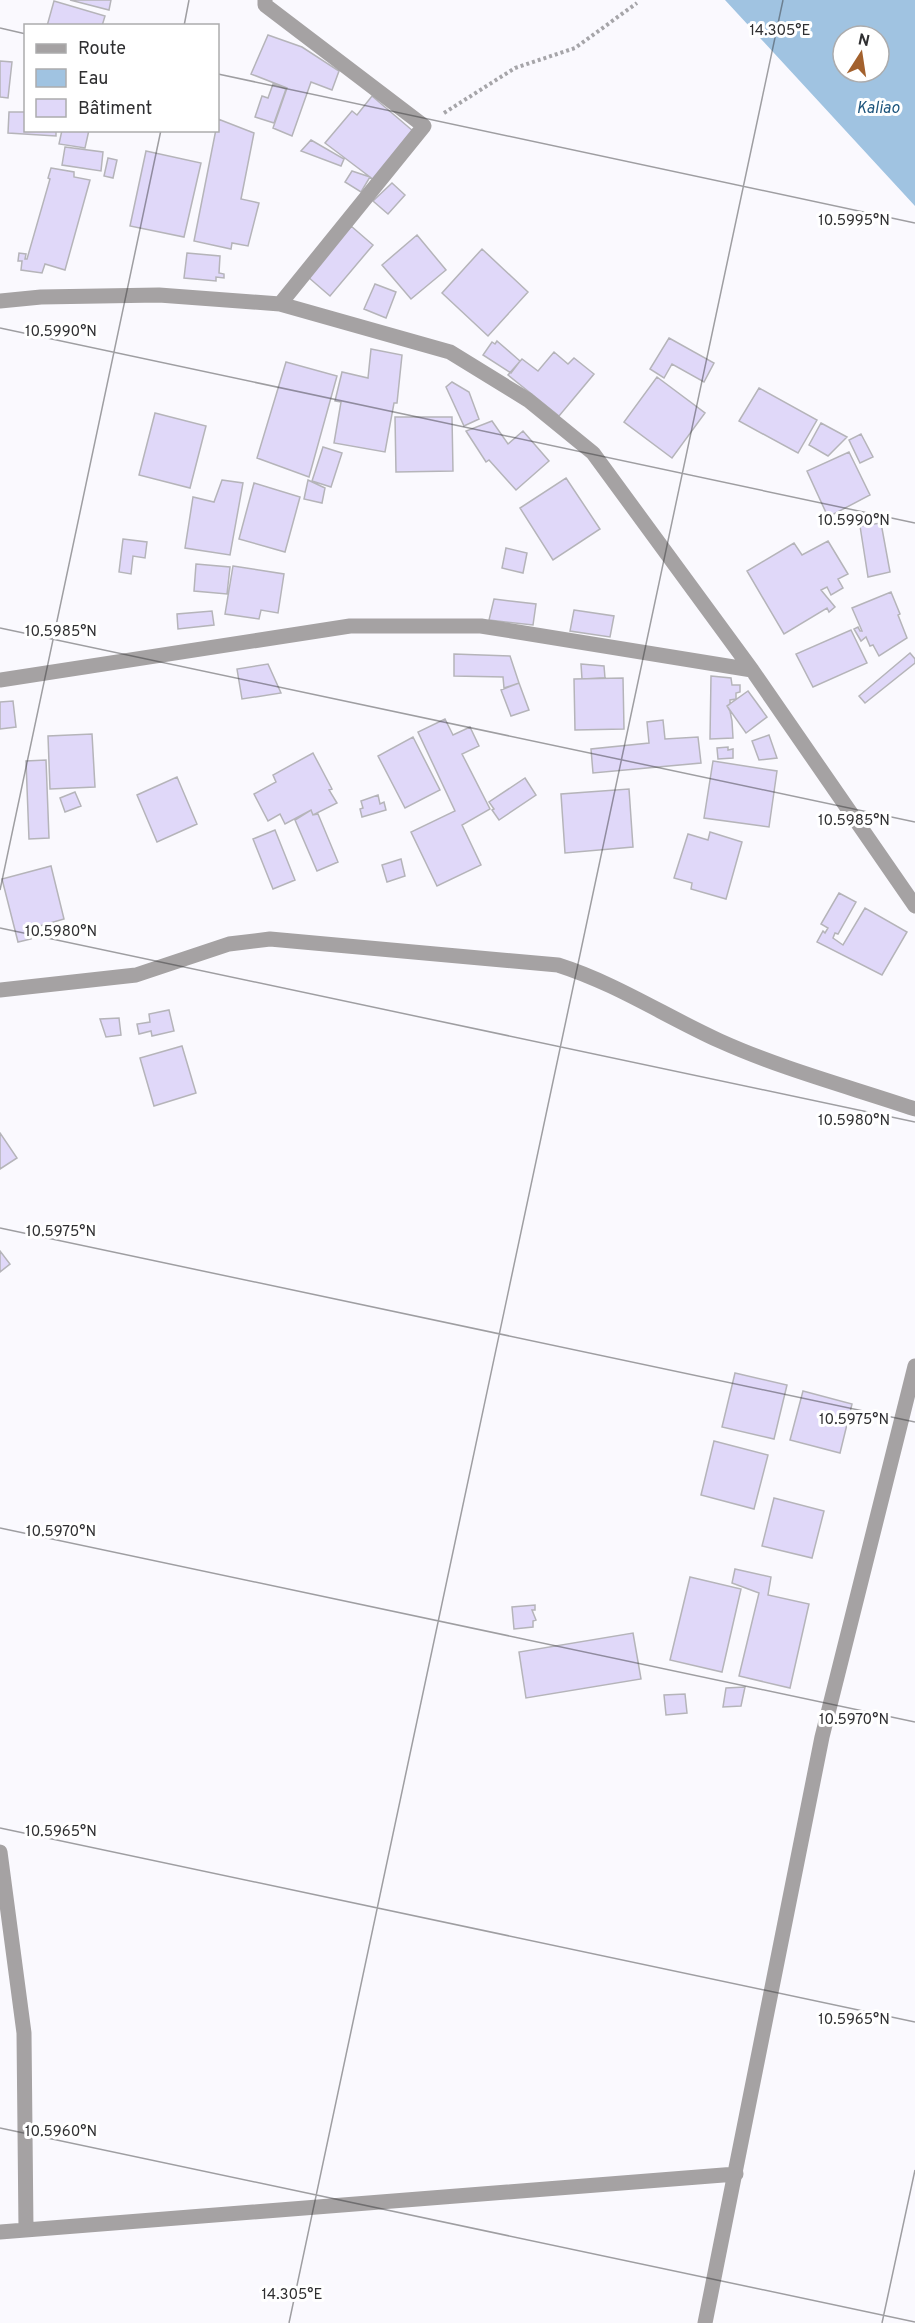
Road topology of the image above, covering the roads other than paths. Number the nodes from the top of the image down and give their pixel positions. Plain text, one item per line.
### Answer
1 (265, 0) edge
2 (0, 301) edge
3 (280, 304) junction
4 (752, 670) junction
5 (0, 680) edge
6 (915, 906) edge
7 (0, 990) edge
8 (915, 1109) edge
9 (915, 1366) edge
10 (0, 1852) edge
11 (736, 2174) junction
12 (26, 2230) junction
13 (0, 2232) edge
14 (705, 2323) edge

1 - 3 street
2 - 3 street
3 - 4 street
4 - 5 street
4 - 6 street
7 - 8 street
9 - 11 street
10 - 12 street
11 - 12 street
11 - 14 street
12 - 13 street

